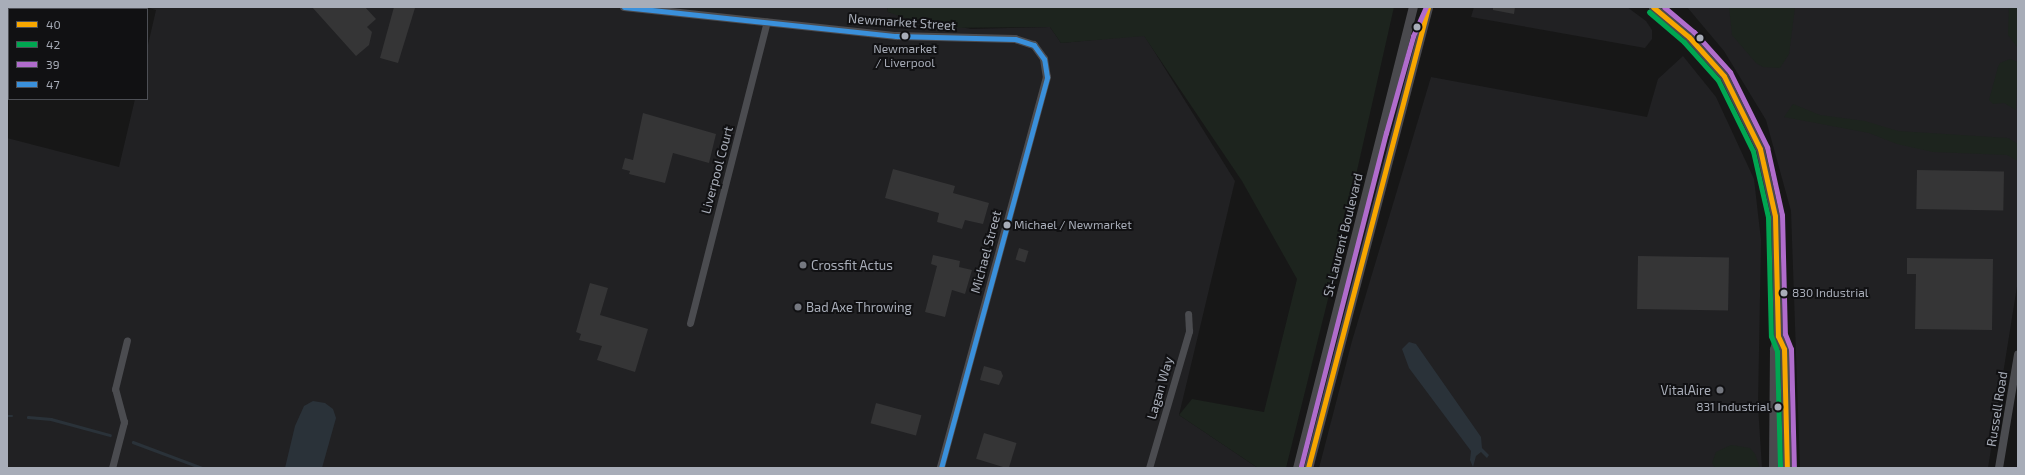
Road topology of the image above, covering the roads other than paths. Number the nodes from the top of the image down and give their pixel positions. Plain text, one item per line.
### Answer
1 (624, 7) edge
2 (1413, 7) edge
3 (1428, 7) edge
4 (1434, 7) edge
5 (1653, 7) edge
6 (767, 22) junction
7 (1420, 38) junction
8 (1034, 45) joint
9 (1188, 314) dead end
10 (690, 323) dead end
11 (1778, 336) junction
12 (127, 340) dead end
13 (2018, 355) edge
14 (112, 468) edge
15 (941, 468) edge
16 (1149, 468) edge
17 (1297, 468) edge
18 (1308, 468) edge
19 (1773, 468) edge
20 (1787, 468) edge
21 (1999, 468) edge

1 - 6 street, Newmarket Street
2 - 17 main road, St-Laurent Boulevard
3 - 7 main road, St-Laurent Boulevard
4 - 7 main road
5 - 11 main road
6 - 8 street, Newmarket Street
6 - 10 street, Liverpool Court
7 - 18 main road, St-Laurent Boulevard
8 - 15 street, Michael Street
9 - 16 street, Lagan Way
11 - 19 main road
11 - 20 main road
12 - 14 street
13 - 21 street, Russell Road

